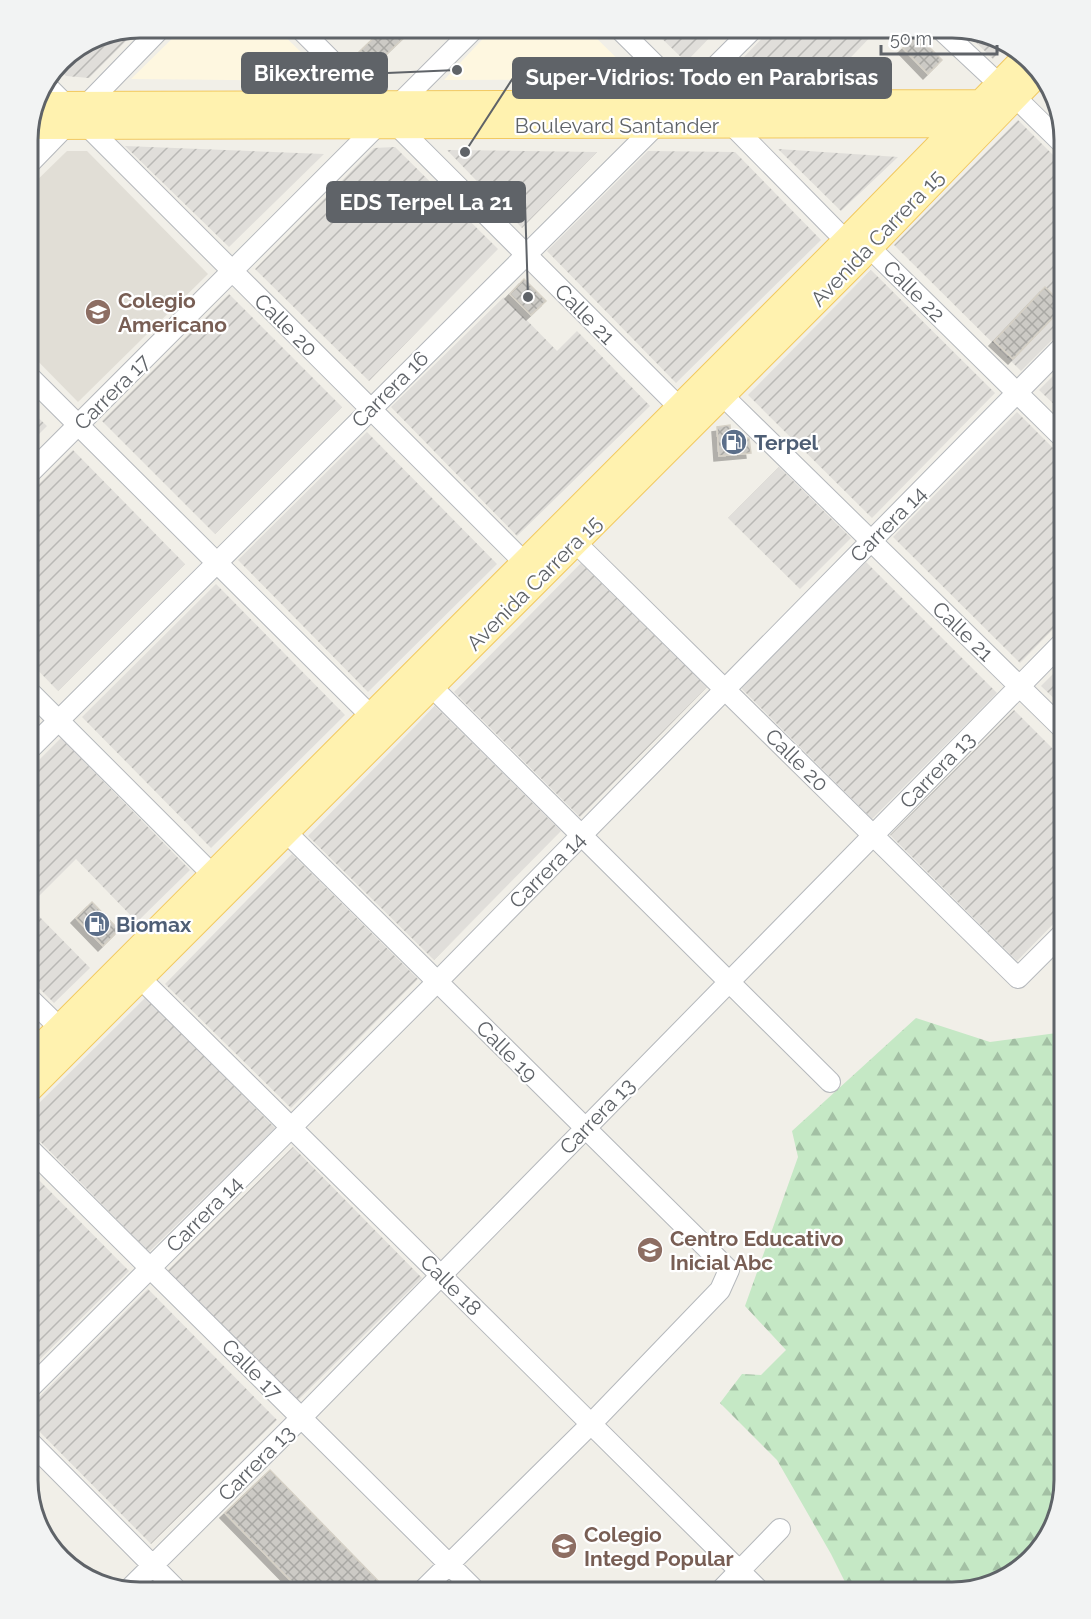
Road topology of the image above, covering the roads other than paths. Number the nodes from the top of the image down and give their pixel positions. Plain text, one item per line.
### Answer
1 (150, 38) edge
2 (309, 38) edge
3 (465, 38) edge
4 (628, 38) edge
5 (745, 38) edge
6 (950, 38) edge
7 (1021, 65) edge
8 (1032, 76) edge
9 (1007, 91) junction
10 (691, 101) junction
11 (44, 106) edge
12 (71, 111) edge
13 (985, 114) junction
14 (387, 115) junction
15 (39, 123) edge
16 (960, 124) junction
17 (655, 125) junction
18 (731, 125) junction
19 (1054, 135) edge
20 (38, 152) edge
21 (858, 244) junction
22 (525, 254) junction
23 (232, 271) junction
24 (1054, 355) edge
25 (38, 385) edge
26 (715, 388) junction
27 (1017, 393) junction
28 (370, 409) junction
29 (687, 415) junction
30 (79, 425) junction
31 (1054, 429) edge
32 (38, 465) edge
33 (871, 541) junction
34 (575, 542) junction
35 (217, 562) junction
36 (525, 563) junction
37 (1054, 651) edge
38 (431, 686) junction
39 (1019, 686) junction
40 (725, 690) junction
41 (38, 700) edge
42 (371, 716) junction
43 (59, 720) junction
44 (1054, 720) edge
45 (38, 741) edge
46 (286, 832) junction
47 (581, 835) junction
48 (873, 835) junction
49 (213, 875) junction
50 (1054, 942) edge
51 (140, 978) junction
52 (438, 982) junction
53 (729, 982) junction
54 (38, 1007) edge
55 (60, 1028) junction
56 (38, 1050) edge
57 (38, 1080) edge
58 (830, 1082) dead end
59 (292, 1127) junction
60 (585, 1128) junction
61 (38, 1157) edge
62 (150, 1268) junction
63 (441, 1275) junction
64 (38, 1380) edge
65 (301, 1418) junction
66 (591, 1424) junction
67 (38, 1450) edge
68 (780, 1529) dead end
69 (449, 1564) junction
70 (153, 1565) junction
71 (740, 1571) junction
72 (137, 1581) edge
73 (168, 1581) edge
74 (432, 1581) edge
75 (466, 1581) edge
76 (729, 1582) edge
77 (751, 1582) edge

1 - 12 street
2 - 14 street, Calle 21
3 - 14 street, Carrera 17
4 - 10 street, Calle 22
5 - 10 street, Carrera 16
6 - 9 street
7 - 9 main road, Avenida Carrera 15
8 - 9 main road, Avenida Carrera 15
9 - 13 main road, Avenida Carrera 15
9 - 19 street
10 - 13 main road, Boulevard Santander
10 - 14 main road, Boulevard Santander
10 - 17 street, Carrera 16
10 - 18 street, Calle 22
11 - 12 main road, Boulevard Santander
12 - 14 main road, Boulevard Santander
12 - 15 main road, Boulevard Santander
12 - 20 street
12 - 23 street, Calle 20
13 - 16 main road, Boulevard Santander
13 - 21 main road, Avenida Carrera 15
14 - 17 main road, Boulevard Santander
14 - 22 street, Calle 21
14 - 23 street, Carrera 17
16 - 18 main road, Boulevard Santander
16 - 21 main road, Avenida Carrera 15
17 - 18 main road, Boulevard Santander
17 - 22 street, Carrera 16
18 - 21 street, Calle 22
21 - 26 main road, Avenida Carrera 15
21 - 27 street, Calle 22
22 - 28 street, Carrera 16
22 - 29 street, Calle 21
23 - 28 street, Calle 20
23 - 30 street, Carrera 17
24 - 27 street, Carrera 14
25 - 30 street
26 - 29 main road, Avenida Carrera 15
26 - 33 street, Calle 21
27 - 31 street, Calle 22
27 - 33 street, Carrera 14
28 - 35 street, Carrera 16
28 - 36 street, Calle 20
29 - 34 main road, Avenida Carrera 15
29 - 36 main road, Avenida Carrera 15
30 - 32 street, Carrera 17
30 - 35 street
33 - 39 street, Calle 21
33 - 40 street, Carrera 14
34 - 38 main road, Avenida Carrera 15
34 - 40 street, Calle 20
35 - 42 street
35 - 43 street, Carrera 16
36 - 42 main road, Avenida Carrera 15
37 - 39 street, Carrera 13
38 - 46 main road, Avenida Carrera 15
38 - 47 street
39 - 44 street, Calle 21
39 - 48 street, Carrera 13
40 - 47 street, Carrera 14
40 - 48 street, Calle 20
41 - 43 street
42 - 49 main road, Avenida Carrera 15
43 - 45 street, Carrera 16
43 - 49 street
46 - 51 main road, Avenida Carrera 15
46 - 52 street, Calle 19
47 - 52 street, Carrera 14
47 - 53 street
48 - 50 street, Calle 20
48 - 53 street, Carrera 13
49 - 55 main road, Avenida Carrera 15
51 - 57 main road, Avenida Carrera 15
51 - 59 street, Calle 18
52 - 59 street, Carrera 14
52 - 60 street, Calle 19
53 - 58 street
53 - 60 street, Carrera 13
54 - 55 street
55 - 56 main road, Avenida Carrera 15
59 - 62 street, Carrera 14
59 - 63 street, Calle 18
60 - 63 street, Carrera 13
60 - 66 street, Calle 19
61 - 62 street, Calle 17
62 - 64 street, Carrera 14
62 - 65 street, Calle 17
63 - 65 street, Carrera 13
63 - 66 street, Calle 18
65 - 69 street, Calle 17
65 - 70 street, Carrera 13
66 - 69 street
66 - 71 street, Calle 18
67 - 70 street
68 - 71 street
69 - 74 street
69 - 75 street, Calle 17
70 - 72 street, Carrera 13
70 - 73 street
71 - 76 street
71 - 77 street, Calle 18

